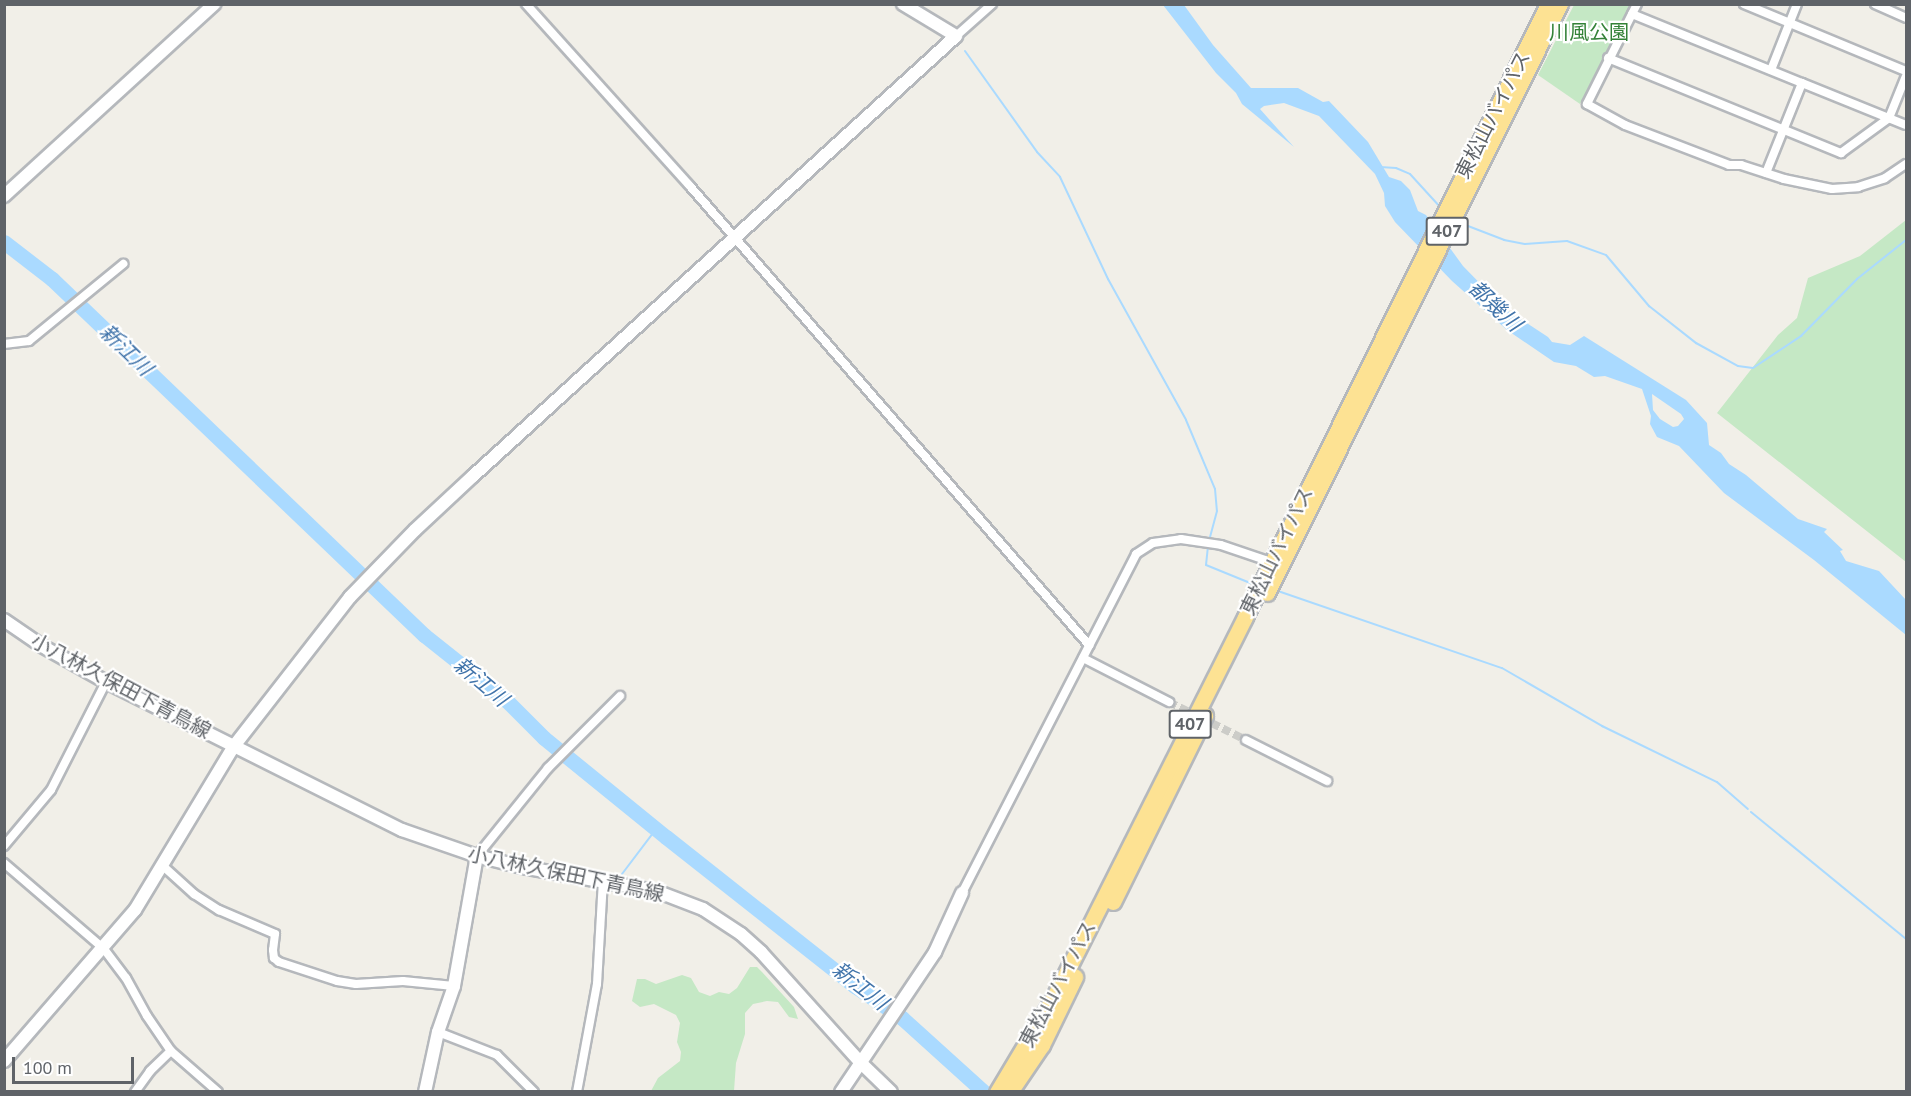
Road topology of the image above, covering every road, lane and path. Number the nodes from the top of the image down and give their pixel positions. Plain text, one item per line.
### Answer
1 (214, 4) edge
2 (526, 4) edge
3 (903, 4) edge
4 (992, 4) edge
5 (1548, 4) edge
6 (1560, 4) edge
7 (1637, 4) edge
8 (1744, 4) edge
9 (1797, 4) edge
10 (1875, 4) edge
11 (1632, 14) junction
12 (1906, 18) edge
13 (1790, 23) junction
14 (956, 36) junction
15 (1608, 58) junction
16 (1771, 70) junction
17 (1906, 71) edge
18 (1906, 76) edge
19 (1802, 83) junction
20 (1510, 92) junction
21 (1889, 118) junction
22 (1906, 125) edge
23 (1784, 129) junction
24 (1906, 164) edge
25 (1766, 173) junction
26 (4, 196) edge
27 (735, 239) junction
28 (123, 264) dead end
29 (4, 344) edge
30 (1376, 363) junction
31 (1271, 562) junction
32 (4, 620) edge
33 (1089, 645) junction
34 (1083, 658) junction
35 (106, 682) junction
36 (620, 696) dead end
37 (1169, 702) tunnel mouth
38 (1246, 740) tunnel mouth
39 (234, 746) junction
40 (1327, 781) dead end
41 (4, 846) edge
42 (477, 856) junction
43 (4, 863) edge
44 (163, 866) junction
45 (603, 881) junction
46 (962, 893) joint
47 (104, 950) junction
48 (454, 986) junction
49 (438, 1032) junction
50 (171, 1051) junction
51 (4, 1061) edge
52 (860, 1062) junction
53 (1003, 1090) edge
54 (135, 1092) edge
55 (218, 1092) edge
56 (425, 1092) edge
57 (534, 1092) edge
58 (577, 1092) edge
59 (841, 1092) edge
60 (891, 1092) edge

1 - 26 street
2 - 27 street
3 - 14 street
4 - 14 street
5 - 20 highway, 東松山バイパス / 407
6 - 20 highway, 東松山バイパス / 407
7 - 11 street
8 - 13 street
9 - 13 street
10 - 12 street
11 - 15 street
11 - 16 street
13 - 16 street
13 - 17 street
14 - 27 street
15 - 23 street
15 - 25 street
16 - 19 street
18 - 21 street
19 - 21 street
19 - 23 street
20 - 30 highway, 東松山バイパス / 407
21 - 22 street
21 - 23 street
23 - 25 street
24 - 25 street
27 - 33 street
27 - 39 street
28 - 29 street
30 - 31 highway, 東松山バイパス / 407
30 - 53 highway, 東松山バイパス / 407
31 - 33 street
31 - 53 highway, 東松山バイパス / 407
32 - 35 street, 小八林久保田下青鳥線
33 - 34 street
34 - 37 street
34 - 46 street
35 - 39 street, 小八林久保田下青鳥線
35 - 41 street
36 - 42 street
38 - 40 street
39 - 42 street, 小八林久保田下青鳥線
39 - 44 street
42 - 45 street, 小八林久保田下青鳥線
42 - 48 street
43 - 47 street
44 - 47 street
44 - 48 street
45 - 52 street, 小八林久保田下青鳥線
45 - 58 street
46 - 52 street
47 - 50 street
47 - 51 street
48 - 49 street
49 - 56 street
49 - 57 street
50 - 54 street
50 - 55 street
52 - 59 street
52 - 60 street, 小八林久保田下青鳥線

